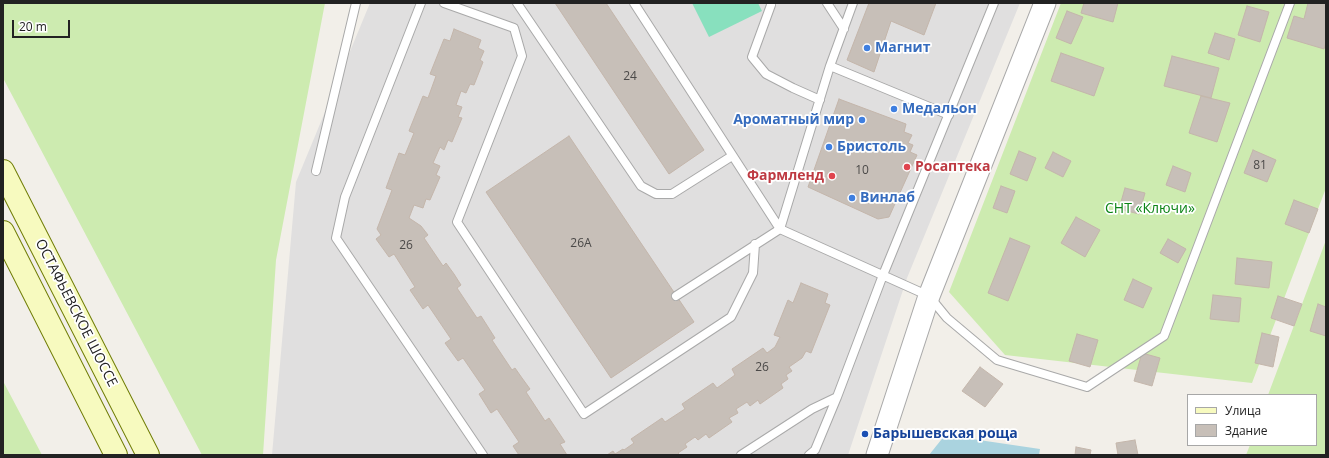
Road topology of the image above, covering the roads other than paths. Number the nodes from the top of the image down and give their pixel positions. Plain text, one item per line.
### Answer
1 (356, 3) edge
2 (421, 3) edge
3 (444, 3) edge
4 (517, 3) edge
5 (634, 3) edge
6 (827, 3) edge
7 (853, 3) edge
8 (994, 3) edge
9 (1045, 3) edge
10 (1290, 3) edge
11 (771, 5) dead end
12 (844, 29) junction
13 (830, 66) junction
14 (820, 100) junction
15 (949, 115) junction
16 (732, 156) junction
17 (3, 171) edge
18 (316, 171) dead end
19 (780, 229) junction
20 (3, 232) edge
21 (755, 244) junction
22 (883, 276) junction
23 (676, 296) dead end
24 (929, 296) junction
25 (837, 397) junction
26 (116, 455) edge
27 (148, 455) edge
28 (483, 455) edge
29 (742, 455) edge
30 (809, 455) edge
31 (877, 455) edge

1 - 18 lane
2 - 28 lane
3 - 21 lane
4 - 16 lane
5 - 16 lane
6 - 12 lane
7 - 12 lane
8 - 15 lane
9 - 24 street
10 - 24 lane
11 - 14 lane
12 - 13 lane
13 - 14 lane
13 - 15 lane
14 - 19 lane
15 - 22 lane
16 - 19 lane
17 - 27 main road, ОСТАФЬЕВСКОЕ ШОССЕ
19 - 21 lane
19 - 22 lane
20 - 26 main road, ОСТАФЬЕВСКОЕ ШОССЕ
21 - 23 lane
22 - 24 lane
22 - 25 lane
24 - 31 street
25 - 29 lane
25 - 30 lane

